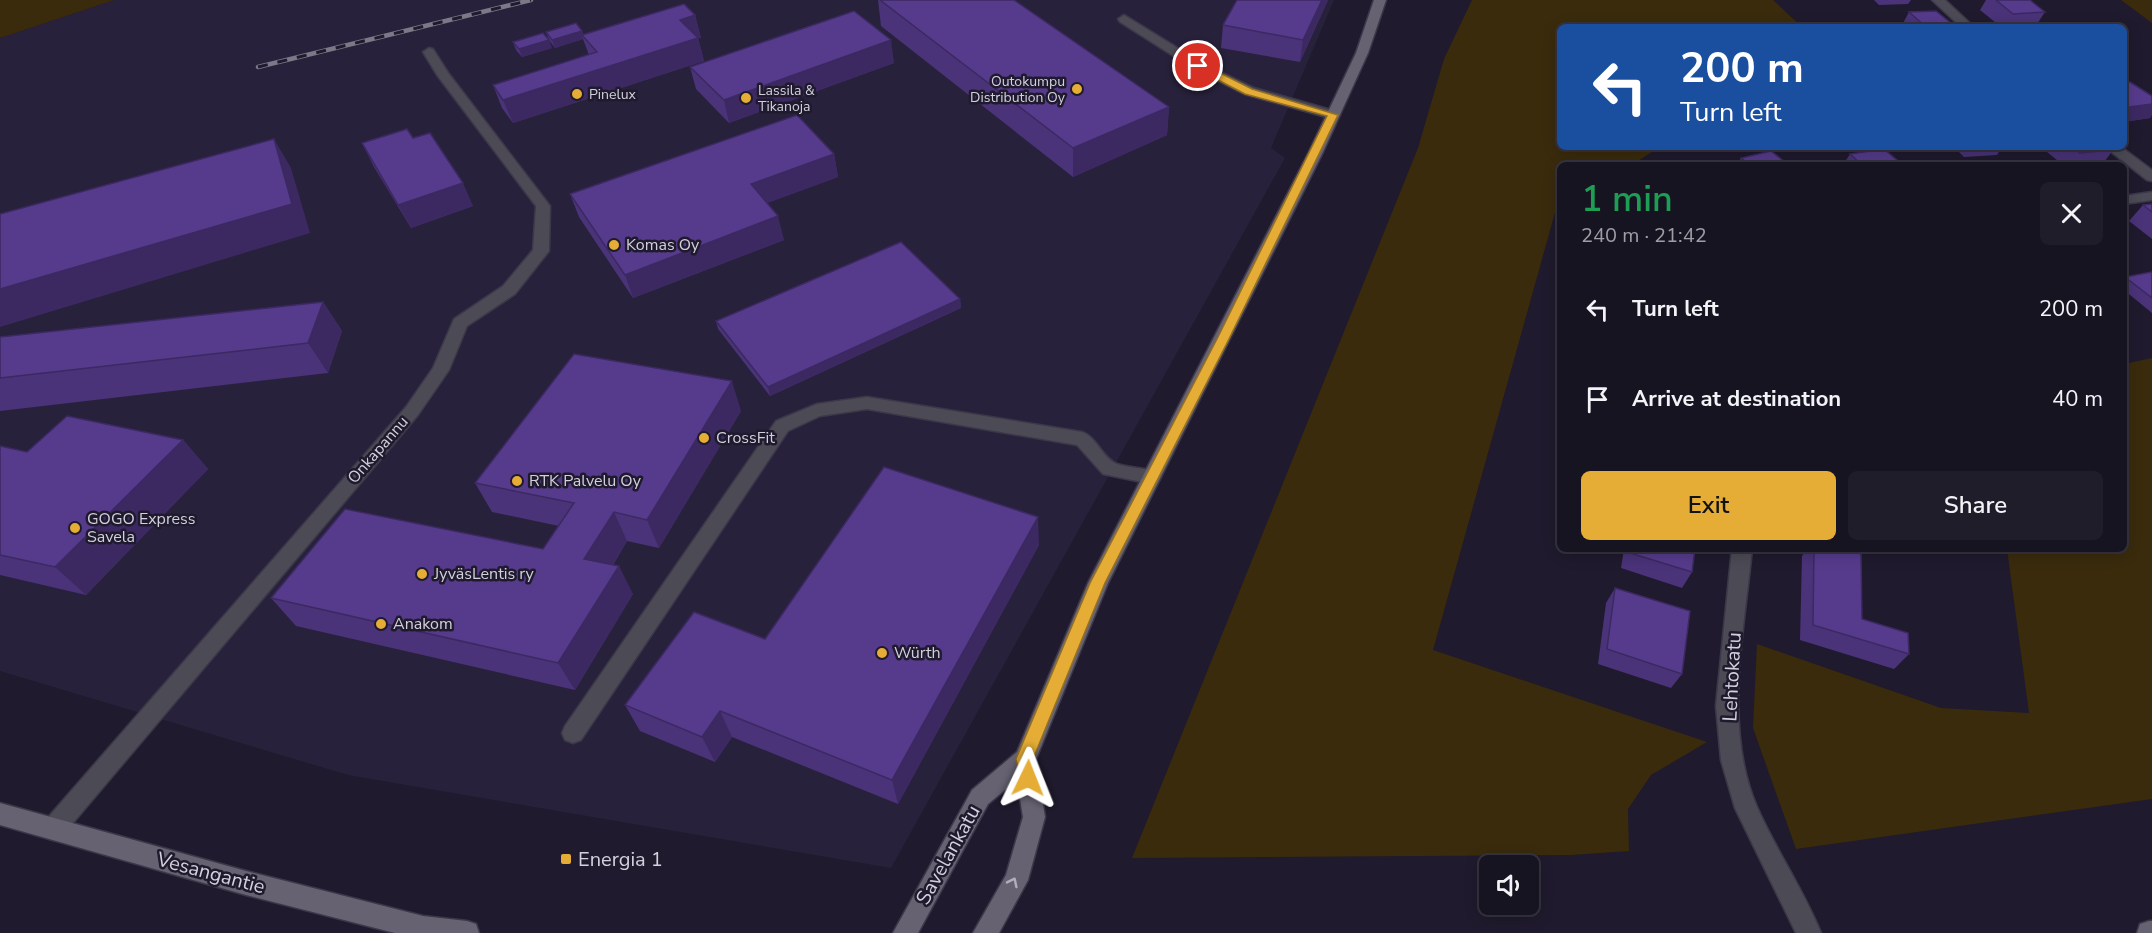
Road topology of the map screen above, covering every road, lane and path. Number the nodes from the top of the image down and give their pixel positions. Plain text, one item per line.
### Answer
1 (1380, 0) edge
2 (1938, 0) edge
3 (1124, 19) dead end
4 (1965, 24) edge
5 (429, 52) dead end
6 (1333, 115) junction
7 (2116, 150) edge
8 (2152, 177) edge
9 (2152, 196) edge
10 (2127, 200) edge
11 (1152, 477) junction
12 (1742, 552) edge
13 (573, 733) dead end
14 (1025, 759) junction
15 (0, 814) edge
16 (53, 829) junction
17 (428, 930) edge
18 (467, 933) edge
19 (905, 933) edge
20 (985, 933) edge
21 (1809, 933) edge

1 - 6 main road, Savelankatu
2 - 4 street
3 - 6 street
5 - 16 street, Onkapannu
6 - 11 main road, Savelankatu
7 - 8 street
9 - 10 street
11 - 13 street
11 - 14 main road, Savelankatu
12 - 21 street, Lehtokatu
14 - 19 main road, Savelankatu
20 -> 14 main road
15 - 16 main road, Vesangantie
16 - 17 main road, Vesangantie
17 - 18 main road, Vesangantie

